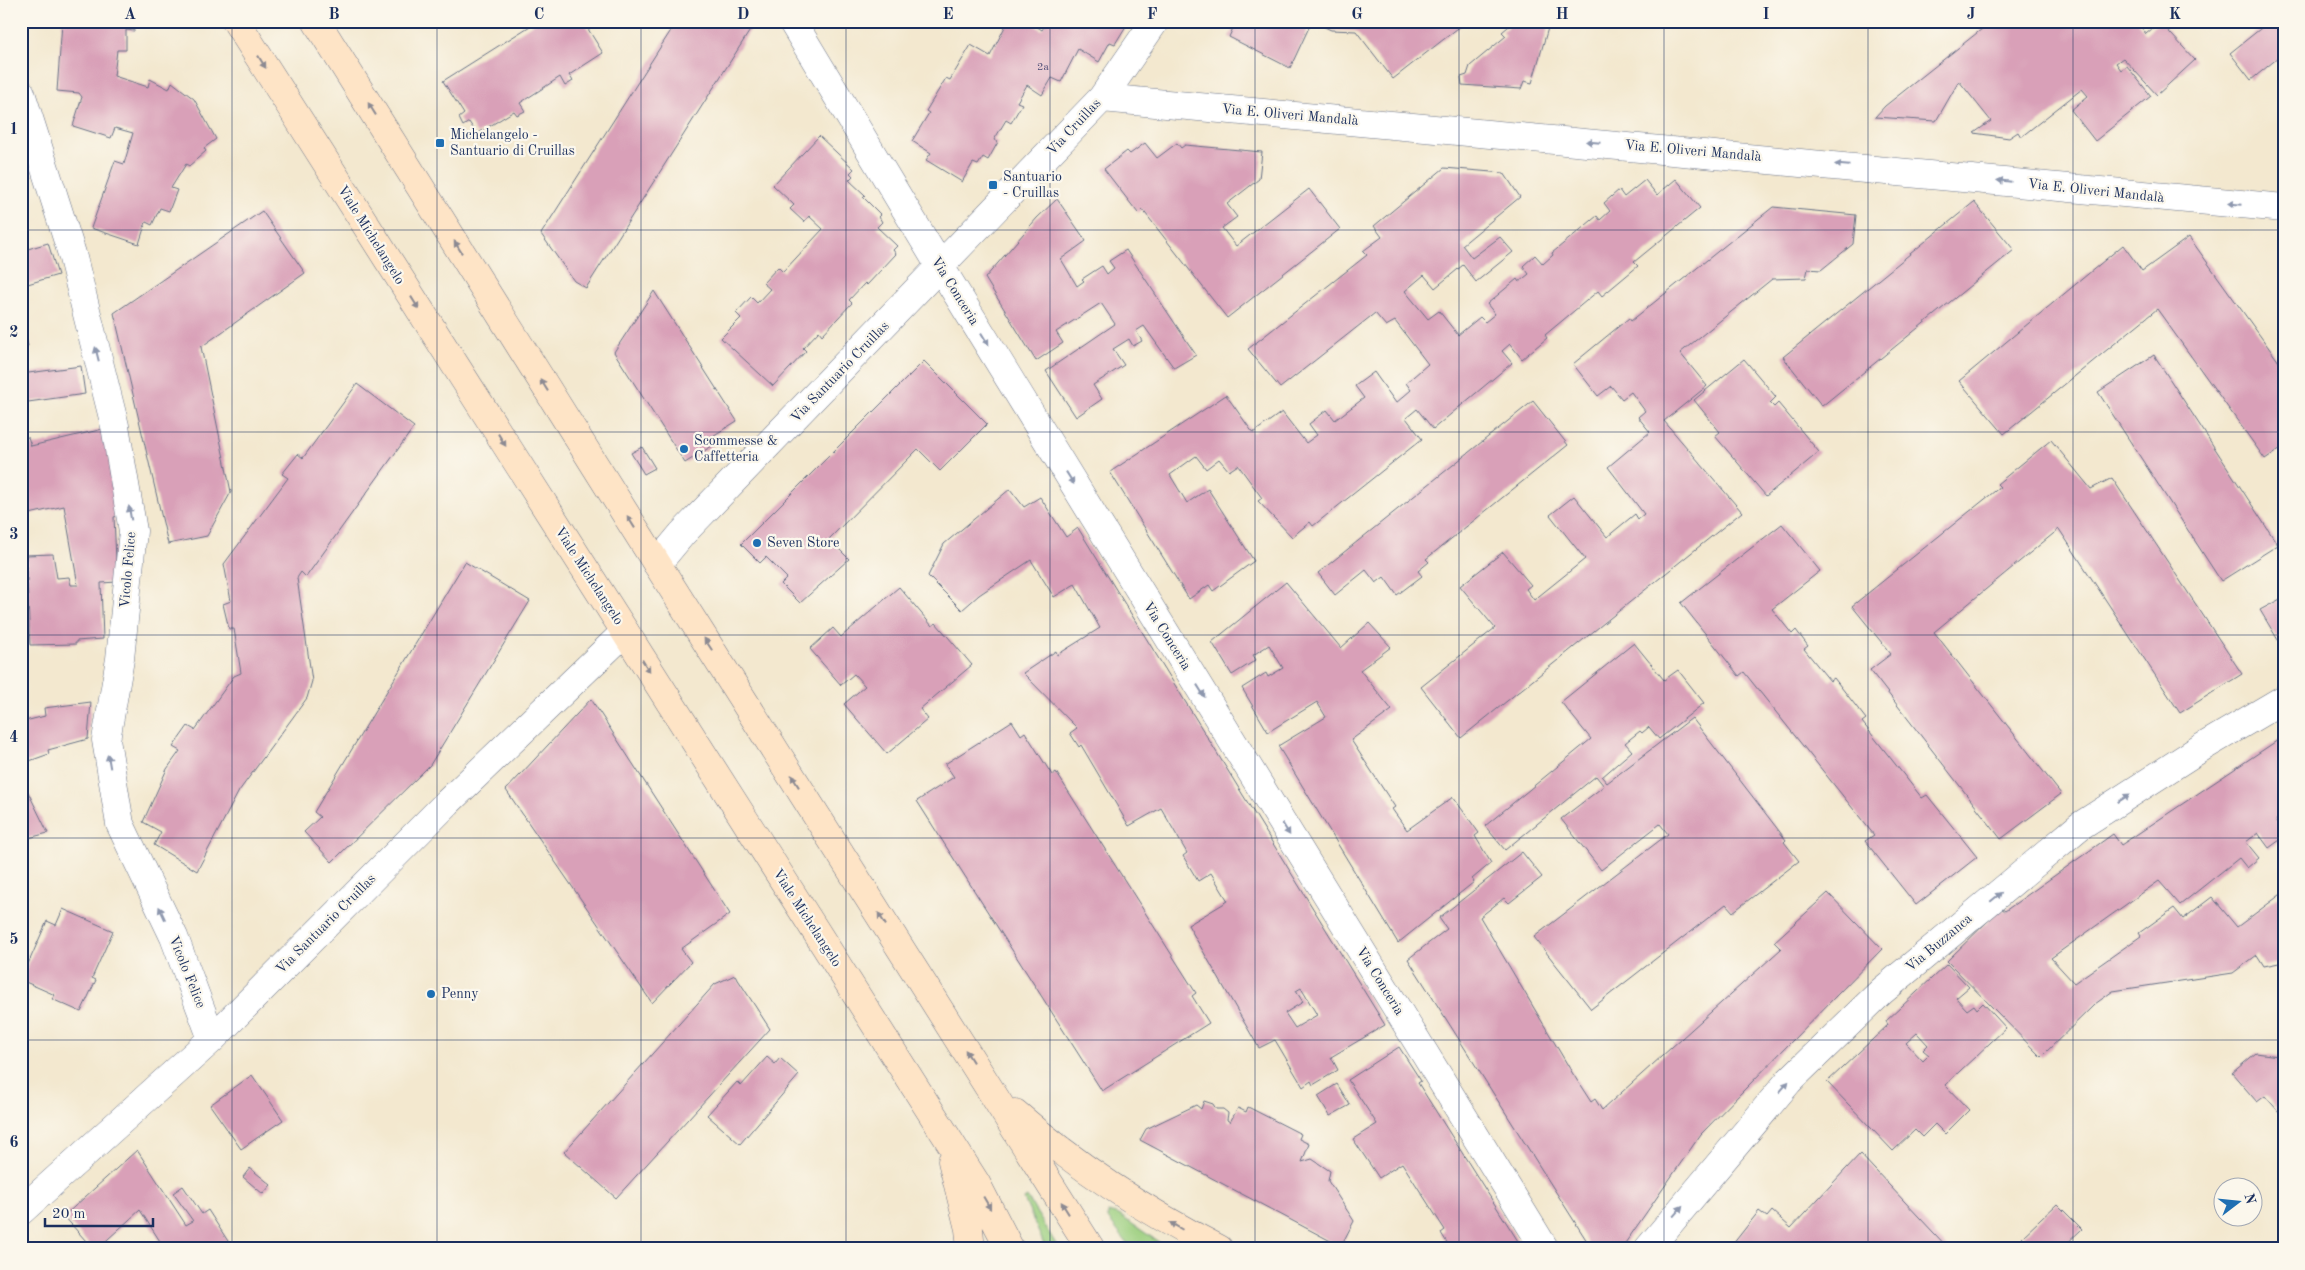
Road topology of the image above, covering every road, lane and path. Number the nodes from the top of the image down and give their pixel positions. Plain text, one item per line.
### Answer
1 (236, 21) edge
2 (316, 21) edge
3 (792, 21) edge
4 (1155, 21) edge
5 (21, 93) edge
6 (1102, 98) junction
7 (2284, 208) edge
8 (941, 268) junction
9 (656, 564) junction
10 (625, 632) junction
11 (2284, 699) edge
12 (212, 1039) junction
13 (996, 1097) junction
14 (943, 1131) junction
15 (21, 1210) edge
16 (972, 1249) edge
17 (1010, 1249) edge
18 (1091, 1249) edge
19 (1219, 1249) edge
20 (1545, 1249) edge
21 (1648, 1249) edge

1 -> 10 street, Viale Michelangelo
9 -> 2 street
3 - 8 street, Via Conceria
4 - 6 street, Via Cruillas
12 -> 5 street, Vicolo Felice
7 -> 6 street, Via E. Oliveri Mandalà
6 - 8 street, Via Cruillas
8 - 9 street, Via Santuario Cruillas
8 -> 20 street, Via Conceria
13 -> 9 street
10 - 12 street, Via Santuario Cruillas
10 -> 14 street, Viale Michelangelo
21 -> 11 street, Via Buzzanca
12 - 15 street, Via Santuario Cruillas
18 -> 13 street
19 -> 13 street
14 - 16 street
14 -> 17 street

